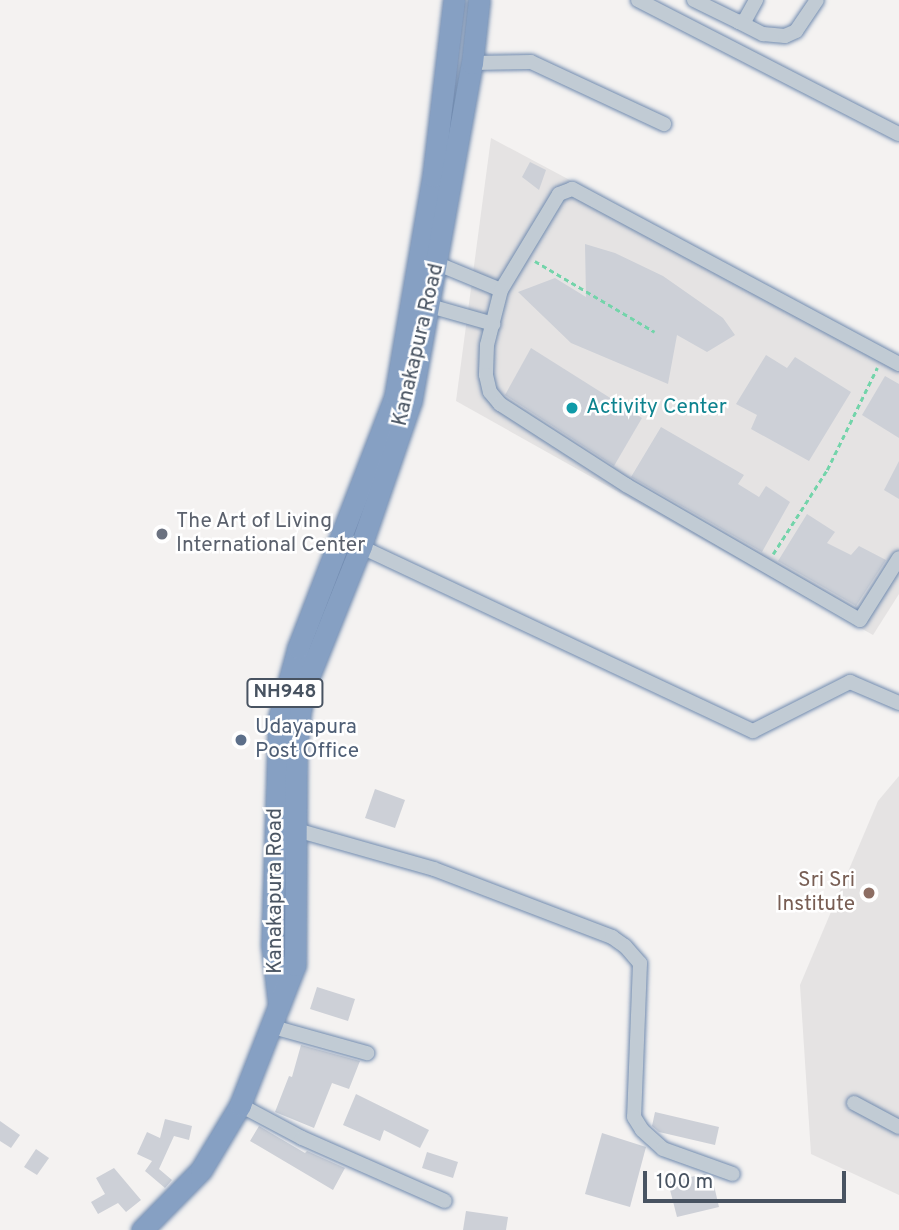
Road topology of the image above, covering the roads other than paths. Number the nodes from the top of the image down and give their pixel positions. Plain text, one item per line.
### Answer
1 (454, 0) edge
2 (479, 0) edge
3 (638, 0) edge
4 (694, 0) edge
5 (756, 0) edge
6 (817, 0) edge
7 (738, 22) junction
8 (472, 64) junction
9 (664, 124) dead end
10 (899, 134) edge
11 (438, 264) junction
12 (501, 290) junction
13 (430, 306) junction
14 (493, 324) junction
15 (899, 364) edge
16 (352, 542) junction
17 (899, 558) edge
18 (899, 703) edge
19 (287, 749) junction
20 (296, 830) junction
21 (276, 1018) junction
22 (367, 1053) dead end
23 (854, 1103) dead end
24 (240, 1105) junction
25 (899, 1126) edge
26 (733, 1174) dead end
27 (445, 1201) dead end
28 (142, 1230) edge

1 - 16 highway, Kanakapura Road / NH948
2 - 8 highway, Kanakapura Road / NH948
3 - 10 street
4 - 7 street
5 - 7 street
6 - 7 street
8 - 9 street
8 - 11 highway, Kanakapura Road / NH948
11 - 12 street
11 - 13 highway, Kanakapura Road / NH948
12 - 14 street
12 - 15 street
13 - 14 street
13 - 16 highway, Kanakapura Road / NH948
14 - 17 street
16 - 18 street
16 - 19 highway, Kanakapura Road / NH948
19 - 20 highway, Kanakapura Road / NH948
19 - 21 highway, Kanakapura Road / NH948
20 - 21 highway, Kanakapura Road / NH948
20 - 26 street
21 - 22 street
21 - 24 highway, Kanakapura Road / NH948
23 - 25 street
24 - 27 street
24 - 28 highway, Kanakapura Road / NH948

